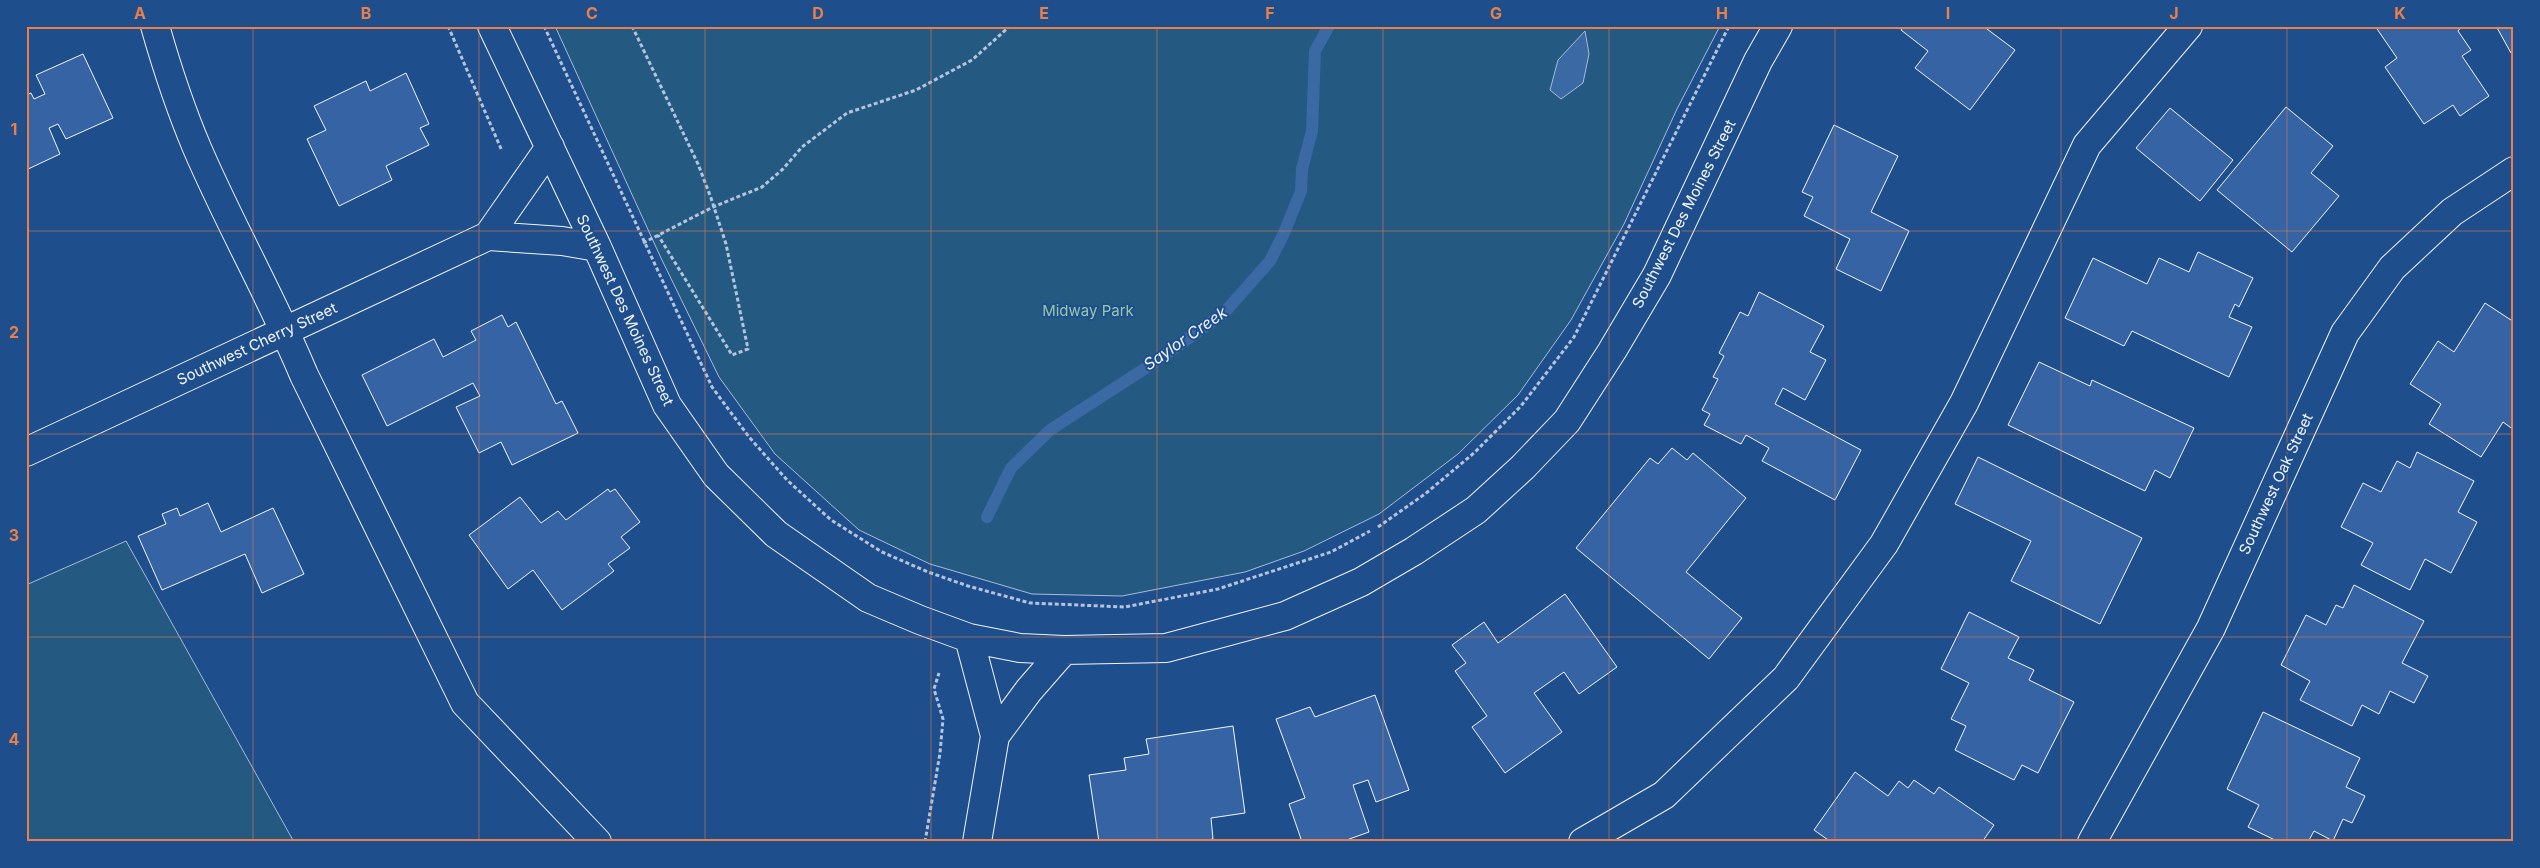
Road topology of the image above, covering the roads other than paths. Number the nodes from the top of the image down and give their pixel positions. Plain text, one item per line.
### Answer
1 (155, 26) edge
2 (492, 26) edge
3 (1778, 26) edge
4 (2188, 26) edge
5 (550, 147) junction
6 (2514, 170) edge
7 (488, 236) junction
8 (596, 247) junction
9 (286, 331) junction
10 (26, 452) edge
11 (969, 638) junction
12 (1064, 650) junction
13 (995, 736) junction
14 (597, 842) edge
15 (977, 842) edge
16 (1583, 842) edge
17 (2092, 842) edge

1 - 9 street
2 - 5 street, Southwest Des Moines Street
3 - 12 street, Southwest Des Moines Street
4 - 16 street
5 - 7 street, Southwest Cherry Street
5 - 8 street, Southwest Des Moines Street
6 - 17 street, Southwest Oak Street
7 - 8 street, Southwest Cherry Street
7 - 9 street, Southwest Cherry Street
8 - 11 street, Southwest Des Moines Street
9 - 10 street, Southwest Cherry Street
9 - 14 street
11 - 12 street, Southwest Des Moines Street
11 - 13 street
12 - 13 street
13 - 15 street

